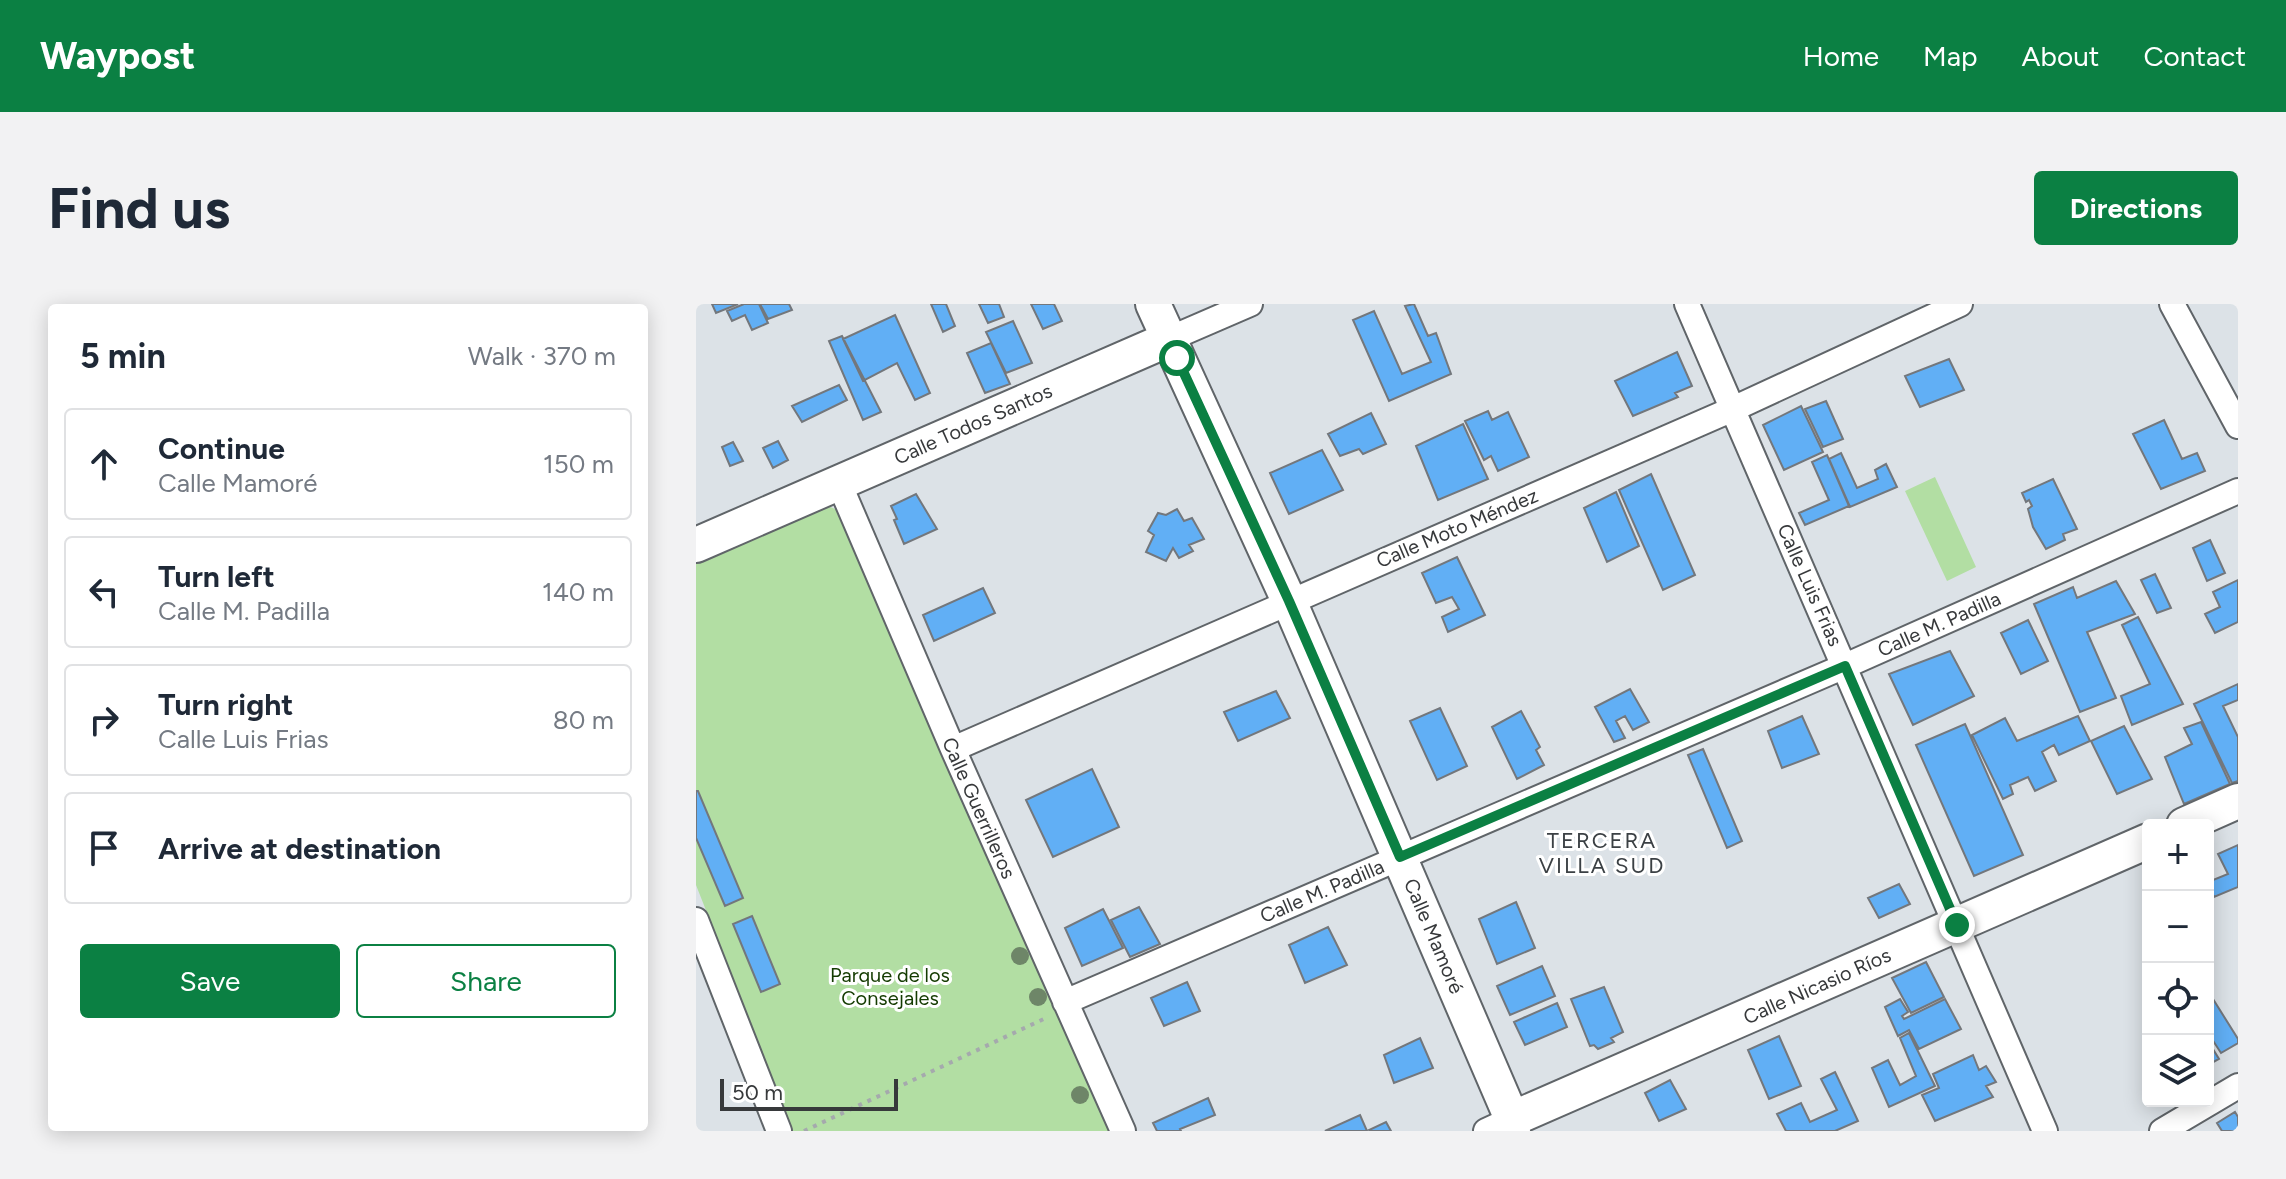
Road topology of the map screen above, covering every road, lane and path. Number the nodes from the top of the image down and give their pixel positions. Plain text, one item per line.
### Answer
1 (1153, 304) edge
2 (1250, 304) edge
3 (1687, 304) edge
4 (1960, 304) edge
5 (2172, 304) edge
6 (1169, 339) junction
7 (1733, 409) junction
8 (2238, 426) edge
9 (839, 483) junction
10 (2238, 491) edge
11 (696, 545) edge
12 (1289, 601) junction
13 (1845, 666) junction
14 (953, 749) junction
15 (2238, 801) edge
16 (2198, 819) edge
17 (2142, 844) edge
18 (1400, 857) junction
19 (696, 920) edge
20 (1957, 925) junction
21 (1066, 1005) junction
22 (2238, 1086) edge
23 (1505, 1127) edge
24 (779, 1131) edge
25 (804, 1131) edge
26 (1123, 1131) edge
27 (2045, 1131) edge
28 (2162, 1131) edge

1 - 6 street, Calle Mamoré
2 - 6 street, Calle Todos Santos
3 - 7 street, Calle Luis Frias
4 - 7 street, Calle Moto Méndez
5 - 8 street
6 - 9 street, Calle Todos Santos
6 - 12 street, Calle Mamoré
7 - 12 street, Calle Moto Méndez
7 - 13 street, Calle Luis Frias
9 - 11 street, Calle Todos Santos
9 - 14 street, Calle Guerrilleros
10 - 13 street, Calle M. Padilla
12 - 14 street, Calle Moto Méndez
12 - 18 street, Calle Mamoré
13 - 18 street, Calle M. Padilla
13 - 20 street, Calle Luis Frias
14 - 21 street, Calle Guerrilleros
15 - 16 street
17 - 20 street, Calle Nicasio Ríos
18 - 21 street, Calle M. Padilla
18 - 23 street, Calle Mamoré
19 - 24 street
20 - 23 street, Calle Nicasio Ríos
20 - 27 street, Calle Luis Frias
21 - 25 path
21 - 26 street, Calle Guerrilleros
22 - 28 street

